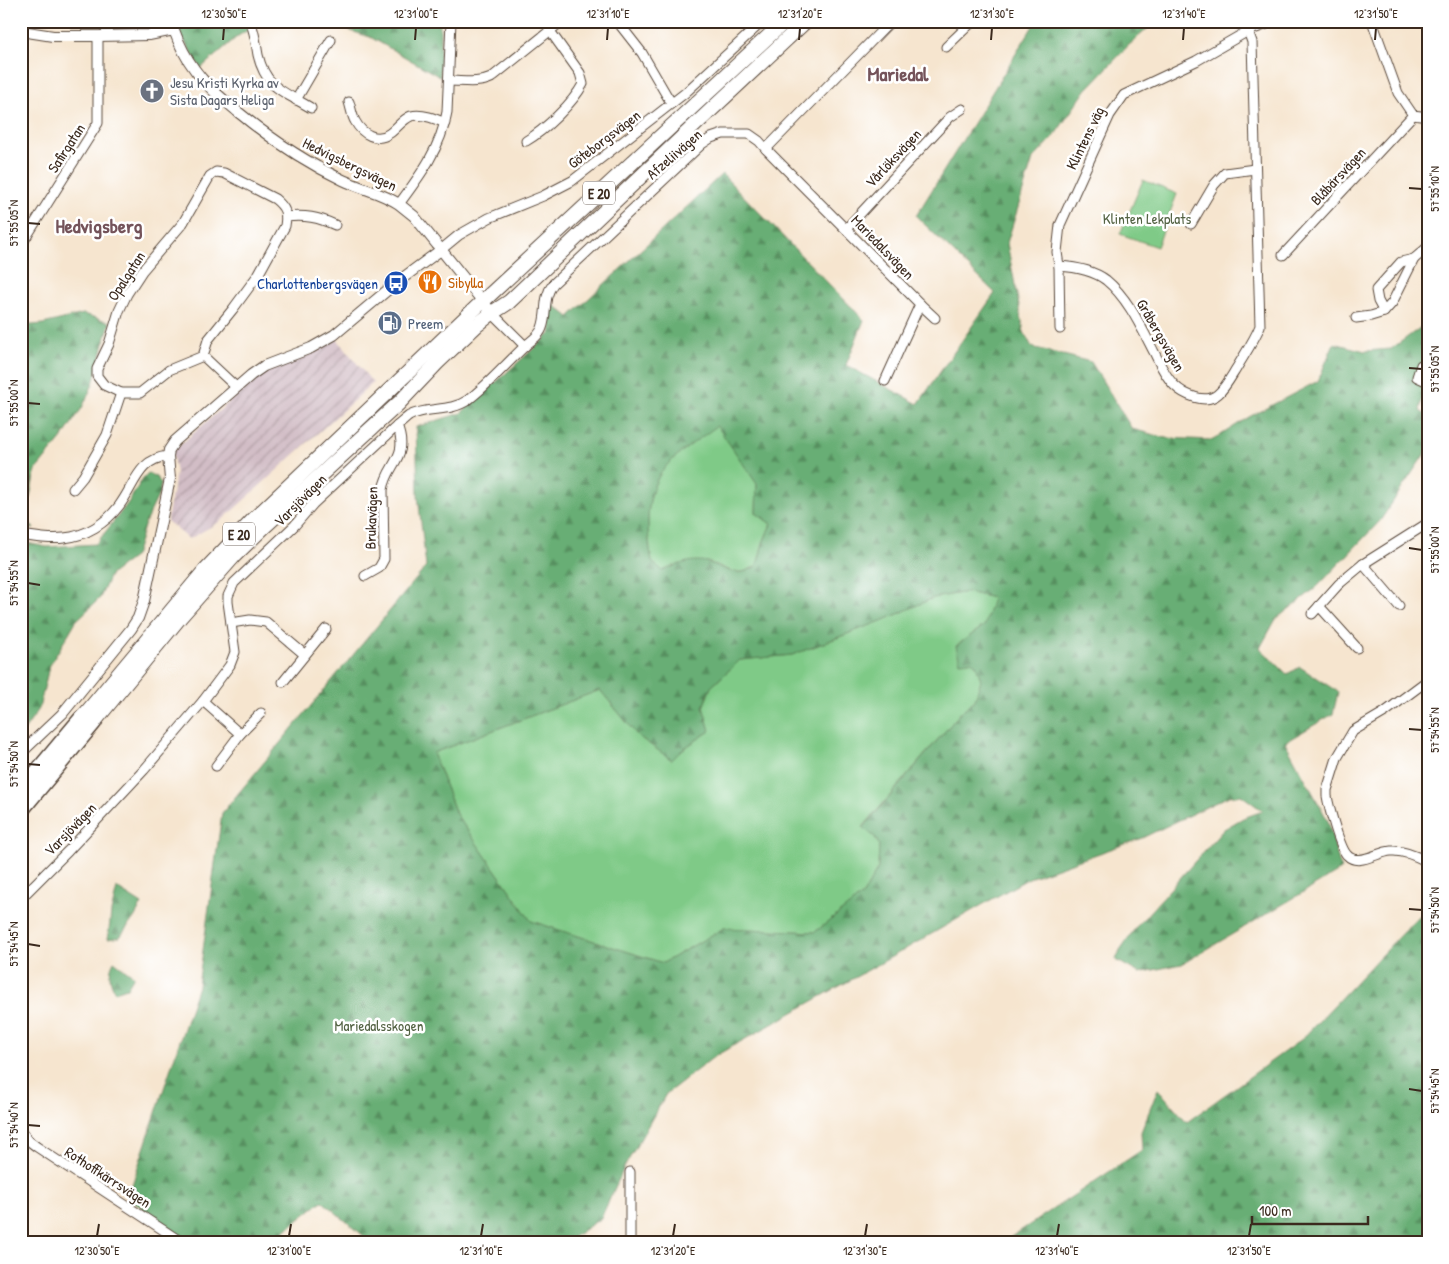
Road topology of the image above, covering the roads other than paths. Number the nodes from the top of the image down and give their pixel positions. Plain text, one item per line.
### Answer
1 (250, 21) edge
2 (451, 21) edge
3 (562, 21) edge
4 (630, 21) edge
5 (763, 21) edge
6 (785, 21) edge
7 (806, 21) edge
8 (891, 21) edge
9 (973, 21) edge
10 (1275, 21) edge
11 (1372, 21) edge
12 (620, 25) edge
13 (21, 26) edge
14 (173, 26) edge
15 (21, 31) edge
16 (550, 31) junction
17 (1248, 31) junction
18 (98, 36) junction
19 (331, 40) dead end
20 (946, 47) dead end
21 (449, 81) junction
22 (296, 100) junction
23 (350, 102) dead end
24 (672, 103) junction
25 (311, 108) dead end
26 (962, 109) dead end
27 (1413, 115) junction
28 (1428, 117) edge
29 (445, 123) junction
30 (526, 141) dead end
31 (766, 149) junction
32 (1255, 169) junction
33 (398, 204) junction
34 (286, 217) junction
35 (1191, 224) dead end
36 (335, 226) dead end
37 (846, 229) junction
38 (25, 238) dead end
39 (1428, 248) edge
40 (442, 249) junction
41 (1283, 255) dead end
42 (1414, 259) junction
43 (1059, 266) junction
44 (482, 302) junction
45 (920, 304) junction
46 (1384, 312) junction
47 (492, 313) junction
48 (935, 318) dead end
49 (1356, 318) dead end
50 (1060, 329) dead end
51 (525, 346) junction
52 (203, 356) junction
53 (1421, 365) dead end
54 (885, 381) dead end
55 (1428, 382) edge
56 (236, 386) junction
57 (121, 393) junction
58 (397, 426) junction
59 (168, 456) junction
60 (72, 489) dead end
61 (1428, 522) edge
62 (21, 535) edge
63 (1362, 564) junction
64 (365, 576) dead end
65 (1319, 606) junction
66 (1398, 606) dead end
67 (1312, 614) dead end
68 (231, 623) junction
69 (326, 629) dead end
70 (1358, 648) dead end
71 (304, 654) junction
72 (1428, 680) edge
73 (283, 682) dead end
74 (203, 702) junction
75 (261, 713) dead end
76 (88, 720) junction
77 (240, 734) junction
78 (21, 754) edge
79 (216, 766) dead end
80 (21, 791) edge
81 (21, 810) edge
82 (1428, 862) edge
83 (21, 898) edge
84 (21, 1131) edge
85 (630, 1172) dead end
86 (182, 1243) edge
87 (630, 1243) edge

1 - 22 street
2 - 21 street
3 - 16 street
4 - 12 street
5 - 24 street, Göteborgsvägen
6 - 44 highway, E 20
7 - 47 highway, E 20
8 - 31 street
9 - 20 street
10 - 17 street, Klintens väg
11 - 27 street
12 - 24 street
13 - 15 street
14 - 18 street, Hedvigsbergsvägen
14 - 33 street, Hedvigsbergsvägen
15 - 18 street, Hedvigsbergsvägen
16 - 21 street
16 - 30 street
17 - 32 street, Gråbergsvägen
17 - 43 street, Klintens väg
18 - 38 street, Safirgatan
19 - 22 street
21 - 29 street
22 - 25 street
23 - 29 street
24 - 40 street, Göteborgsvägen
26 - 37 street, Vårlöksvägen
27 - 28 street
27 - 41 street, Blåbärsvägen
29 - 33 street
31 - 37 street, Mariedalsvägen
31 - 51 street, Afzeliivägen
32 - 35 street
32 - 43 street, Gråbergsvägen
33 - 40 street, Hedvigsbergsvägen
34 - 36 street
34 - 52 street
34 - 57 street, Opalgatan
37 - 45 street, Mariedalsvägen
39 - 42 street
40 - 44 street, Hedvigsbergsvägen
40 - 56 street
42 - 46 street
42 - 46 street
43 - 50 street, Klintens väg
44 - 47 street, Hedvigsbergsvägen
44 - 76 highway, E 20
45 - 48 street, Mariedalsvägen
45 - 54 street
46 - 49 street
47 - 51 street
47 - 76 highway, E 20
51 - 58 street, Varsjövägen
52 - 56 street
52 - 57 street
53 - 55 street
56 - 59 street
57 - 60 street
58 - 64 street, Brukavägen
58 - 68 street, Varsjövägen
59 - 62 street
59 - 78 street
61 - 63 street
63 - 65 street
63 - 66 street
65 - 67 street
65 - 70 street
68 - 71 street
68 - 74 street, Varsjövägen
69 - 71 street
71 - 73 street
72 - 82 street
74 - 77 street
74 - 83 street, Varsjövägen
75 - 77 street
76 - 80 highway, E 20
76 - 81 highway, E 20
77 - 79 street
84 - 86 street, Rothoffkärrsvägen
85 - 87 street

